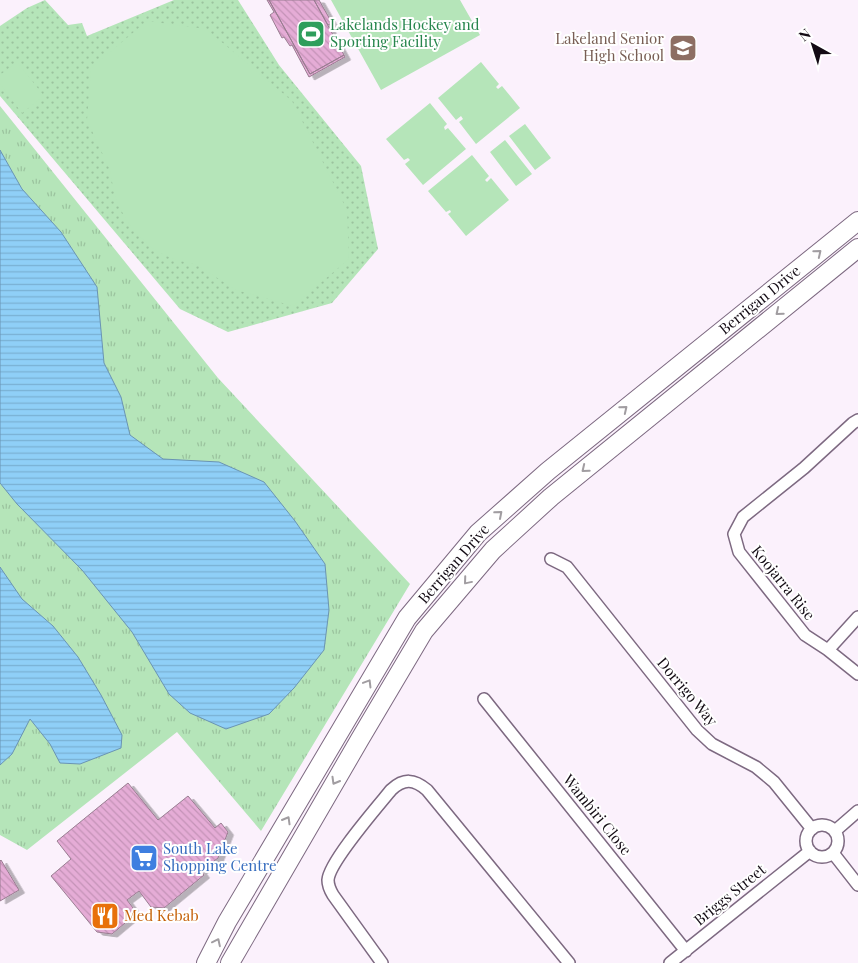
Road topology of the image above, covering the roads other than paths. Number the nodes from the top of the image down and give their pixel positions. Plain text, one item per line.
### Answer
1 (858, 221) edge
2 (858, 248) edge
3 (858, 420) edge
4 (551, 559) dead end
5 (858, 617) edge
6 (828, 650) junction
7 (858, 674) edge
8 (484, 699) dead end
9 (858, 811) edge
10 (812, 829) junction
11 (835, 831) junction
12 (810, 851) junction
13 (833, 853) junction
14 (263, 861) junction
15 (282, 872) junction
16 (858, 885) edge
17 (686, 950) junction
18 (206, 963) edge
19 (230, 963) edge
20 (382, 963) edge
21 (568, 963) edge
22 (670, 963) edge

14 -> 1 main road, Berrigan Drive
2 -> 15 main road, Berrigan Drive
3 - 6 street, Koojarra Rise
4 - 10 street, Dorrigo Way
5 - 6 street
6 - 7 street, Koojarra Rise
8 - 17 street, Wambiri Close
9 - 11 street
10 - 11 street
10 - 12 street
11 - 13 street
12 - 13 street
12 - 17 street, Briggs Street
13 - 16 street
14 - 15 main road
18 -> 14 main road, Berrigan Drive
15 - 19 main road, Berrigan Drive
17 - 22 street, Briggs Street
20 - 21 street

